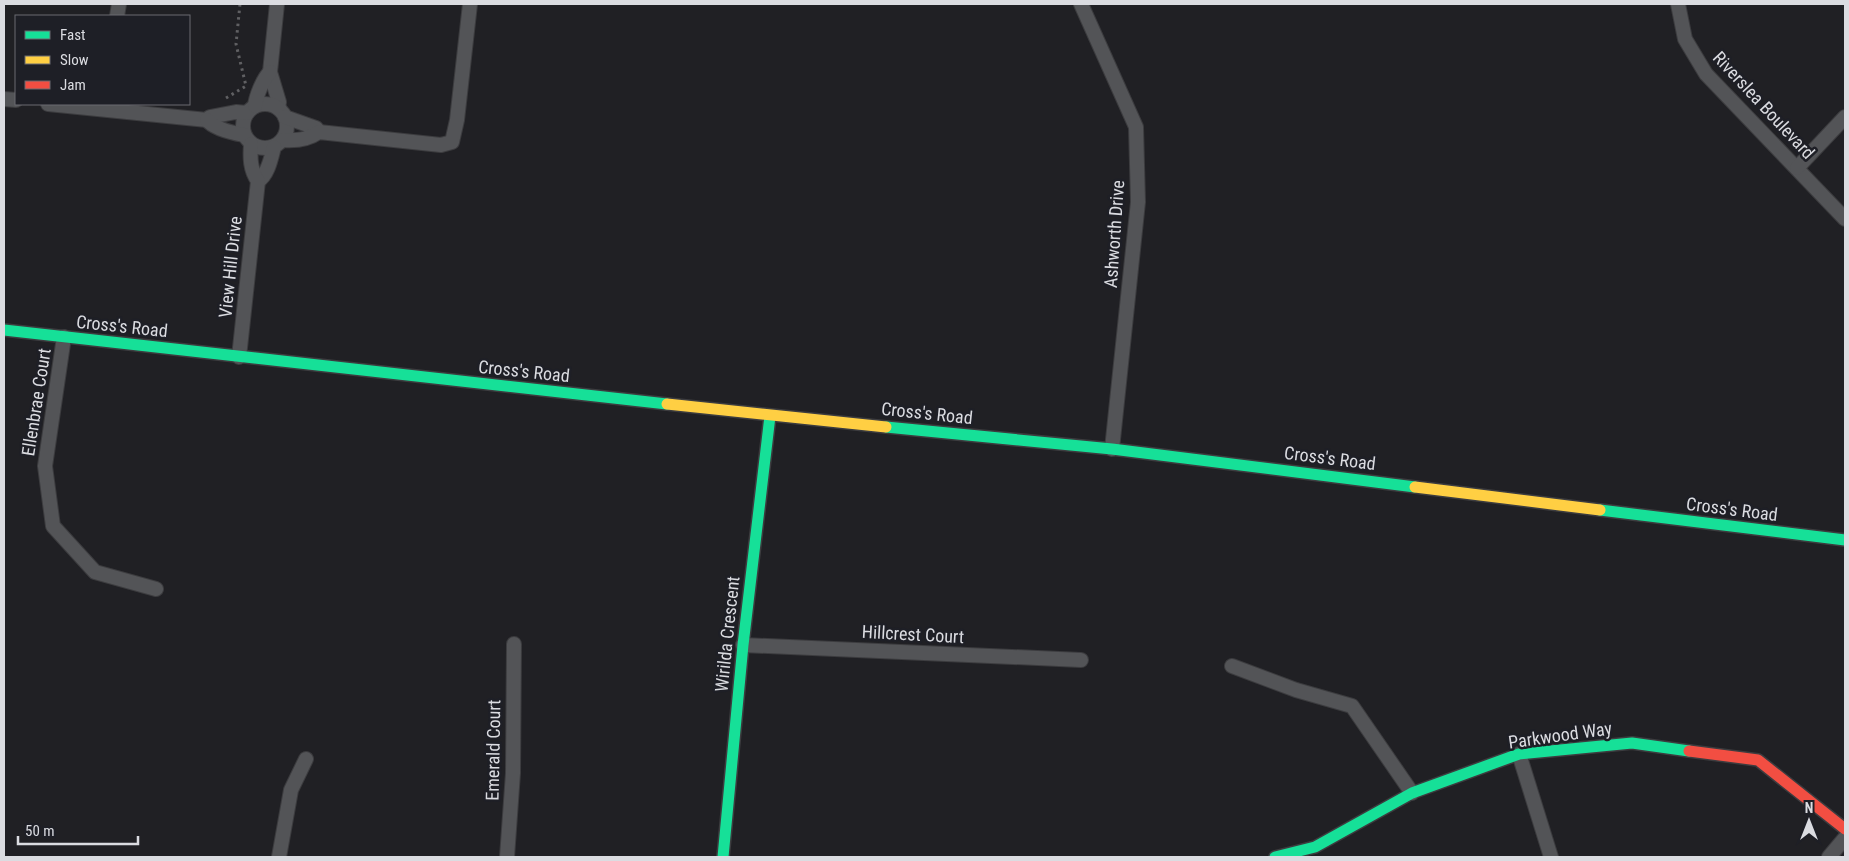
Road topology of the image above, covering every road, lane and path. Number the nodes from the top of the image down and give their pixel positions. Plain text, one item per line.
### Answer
1 (240, 4) edge
2 (277, 4) edge
3 (470, 4) edge
4 (1081, 4) edge
5 (1678, 4) edge
6 (270, 72) junction
7 (224, 99) dead end
8 (68, 105) edge
9 (108, 107) edge
10 (251, 109) junction
11 (281, 112) junction
12 (1845, 117) edge
13 (207, 120) junction
14 (319, 132) junction
15 (247, 139) junction
16 (279, 143) junction
17 (1796, 168) junction
18 (258, 181) junction
19 (1845, 219) edge
20 (4, 330) edge
21 (64, 337) junction
22 (239, 357) junction
23 (770, 416) junction
24 (1112, 449) junction
25 (1845, 540) edge
26 (156, 589) dead end
27 (514, 644) dead end
28 (743, 645) junction
29 (1081, 660) dead end
30 (1232, 666) dead end
31 (1519, 754) junction
32 (306, 759) dead end
33 (1412, 793) junction
34 (1845, 829) edge
35 (1845, 838) edge
36 (1316, 852) edge
37 (279, 857) edge
38 (507, 857) edge
39 (724, 857) edge
40 (1275, 857) edge
41 (1551, 857) edge
42 (1829, 857) edge

1 - 7 path
2 - 6 street
3 - 14 street
4 - 24 street, Ashworth Drive
5 - 17 street, Riverslea Boulevard
6 - 10 street
6 - 11 street
8 - 9 street
9 - 13 street
10 - 11 street
10 - 13 street
10 - 15 street
11 - 14 street
11 - 16 street
12 - 17 street
13 - 15 street
14 - 16 street
15 - 16 street
15 - 18 street, View Hill Drive
16 - 18 street, View Hill Drive
17 - 19 street, Riverslea Boulevard
18 - 22 street, View Hill Drive
20 - 21 street, Cross's Road
21 - 22 street, Cross's Road
21 - 26 street, Ellenbrae Court
22 - 23 street, Cross's Road
23 - 24 street, Cross's Road
23 - 28 street, Wirilda Crescent
24 - 25 street, Cross's Road
27 - 38 street, Emerald Court
28 - 29 street, Hillcrest Court
28 - 39 street, Wirilda Crescent
30 - 33 street
31 - 33 street, Parkwood Way
31 - 34 street, Parkwood Way
31 - 41 street
32 - 37 street
33 - 36 street, Parkwood Way
35 - 42 street
36 - 40 street, Parkwood Way

